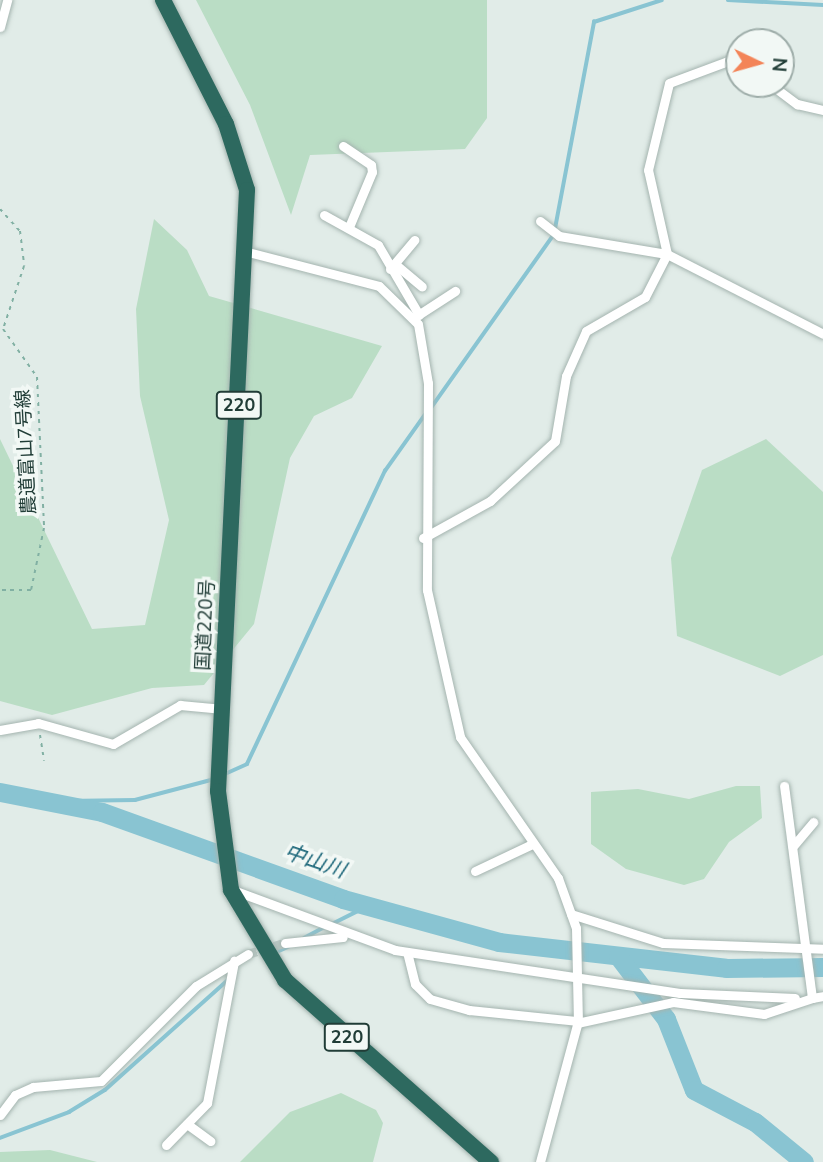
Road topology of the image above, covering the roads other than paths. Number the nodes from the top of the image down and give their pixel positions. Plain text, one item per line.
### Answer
1 (7, 0) edge
2 (163, 0) edge
3 (0, 27) edge
4 (725, 62) edge
5 (789, 98) edge
6 (823, 110) edge
7 (343, 146) dead end
8 (324, 215) dead end
9 (540, 221) dead end
10 (349, 227) junction
11 (414, 240) dead end
12 (248, 252) junction
13 (667, 254) junction
14 (393, 267) junction
15 (422, 287) dead end
16 (455, 291) dead end
17 (416, 316) junction
18 (823, 334) edge
19 (423, 538) junction
20 (223, 709) junction
21 (0, 730) edge
22 (784, 786) dead end
23 (813, 822) dead end
24 (532, 844) junction
25 (794, 845) junction
26 (475, 871) dead end
27 (231, 890) junction
28 (571, 914) junction
29 (346, 937) junction
30 (285, 943) tunnel mouth
31 (823, 949) edge
32 (807, 950) junction
33 (407, 952) junction
34 (248, 954) tunnel mouth
35 (234, 961) junction
36 (580, 975) junction
37 (812, 995) junction
38 (823, 996) edge
39 (795, 998) junction
40 (578, 1022) junction
41 (0, 1115) edge
42 (187, 1125) junction
43 (210, 1141) dead end
44 (166, 1145) dead end
45 (491, 1162) edge
46 (540, 1162) edge

1 - 3 street
2 - 12 highway, 国道220号 / 220
4 - 13 street
5 - 6 street
7 - 10 street
8 - 10 street
9 - 13 street
10 - 14 street
11 - 14 street
12 - 17 street
12 - 20 highway, 国道220号 / 220
13 - 18 street
13 - 19 street
14 - 15 street
14 - 17 street
16 - 17 street
17 - 19 street
19 - 24 street
20 - 21 street
20 - 27 highway, 国道220号 / 220
22 - 25 street
23 - 25 street
24 - 26 street
24 - 28 street
25 - 32 street
27 - 29 street
27 - 45 highway, 国道220号 / 220
28 - 32 street
28 - 36 street
29 - 30 street
29 - 33 street
31 - 32 street
32 - 37 street
33 - 36 street
33 - 40 street
34 - 35 street
35 - 41 street
35 - 42 street
36 - 39 street
36 - 40 street
37 - 38 street
37 - 39 street
39 - 40 street
40 - 46 street
42 - 43 street
42 - 44 street

